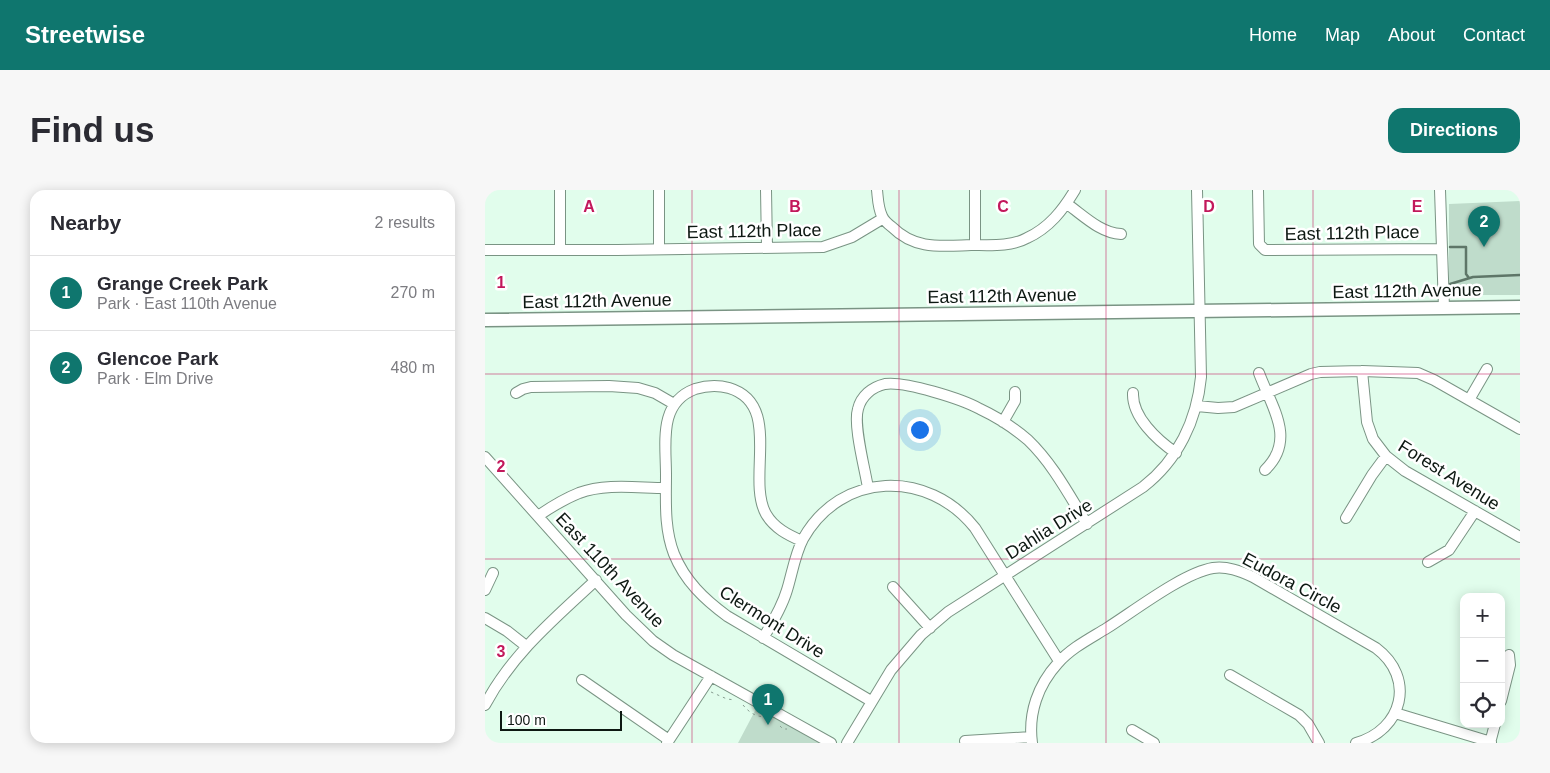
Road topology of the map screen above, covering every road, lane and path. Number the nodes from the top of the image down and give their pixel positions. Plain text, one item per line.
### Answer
1 (561, 190) edge
2 (659, 190) edge
3 (766, 190) edge
4 (877, 190) edge
5 (975, 190) edge
6 (1075, 190) edge
7 (1197, 190) edge
8 (1258, 190) edge
9 (1440, 190) edge
10 (1067, 204) junction
11 (882, 218) junction
12 (1121, 234) dead end
13 (975, 246) junction
14 (767, 247) junction
15 (659, 249) junction
16 (1443, 249) junction
17 (485, 250) edge
18 (560, 250) junction
19 (1520, 307) edge
20 (1443, 308) junction
21 (1199, 311) junction
22 (485, 320) edge
23 (1487, 368) dead end
24 (1362, 371) junction
25 (1259, 373) dead end
26 (1015, 392) dead end
27 (517, 393) dead end
28 (1133, 393) dead end
29 (1266, 393) junction
30 (1469, 400) junction
31 (674, 404) junction
32 (1197, 406) junction
33 (1003, 422) junction
34 (1520, 429) edge
35 (1176, 453) junction
36 (1386, 456) junction
37 (485, 457) edge
38 (1265, 470) dead end
39 (666, 488) junction
40 (868, 488) junction
41 (1475, 511) junction
42 (538, 516) junction
43 (1346, 518) dead end
44 (1087, 524) junction
45 (1520, 537) edge
46 (802, 541) junction
47 (1429, 562) dead end
48 (493, 573) dead end
49 (1005, 576) junction
50 (596, 580) junction
51 (893, 587) dead end
52 (485, 590) edge
53 (485, 618) edge
54 (930, 628) junction
55 (763, 638) junction
56 (526, 646) junction
57 (1509, 655) dead end
58 (1059, 661) junction
59 (1230, 675) dead end
60 (711, 676) junction
61 (582, 680) dead end
62 (1505, 685) edge
63 (703, 688) junction
64 (871, 701) junction
65 (485, 705) edge
66 (1395, 713) junction
67 (764, 717) dead end
68 (777, 724) dead end
69 (1494, 728) edge
70 (793, 729) dead end
71 (1132, 730) dead end
72 (1031, 740) edge
73 (668, 741) edge
74 (965, 741) dead end
75 (1491, 742) edge
76 (831, 743) edge
77 (847, 743) edge
78 (1154, 743) edge
79 (1319, 743) edge
80 (1356, 743) edge

1 - 18 street
2 - 15 street
3 - 14 street
4 - 11 street
5 - 13 street
6 - 10 street
7 - 21 street, Dahlia Drive
8 - 16 street, East 112th Place
9 - 16 street
10 - 12 street
10 - 13 street
11 - 13 street
11 - 14 street, East 112th Place
14 - 15 street, East 112th Place
15 - 18 street, East 112th Place
16 - 20 street
17 - 18 street, East 112th Place
19 - 20 street, East 112th Avenue
20 - 21 street, East 112th Avenue
21 - 22 street, East 112th Avenue
21 - 32 street, Dahlia Drive
23 - 30 street
24 - 29 street
24 - 30 street
24 - 36 street, Forest Avenue
25 - 29 street
26 - 33 street
27 - 31 street
28 - 35 street
29 - 32 street
29 - 38 street
30 - 34 street
31 - 39 street, Clermont Drive
31 - 46 street
32 - 35 street, Dahlia Drive
33 - 40 street
33 - 44 street
35 - 44 street, Dahlia Drive
36 - 41 street, Forest Avenue
36 - 43 street
37 - 42 street, East 110th Avenue
39 - 42 street
39 - 55 street, Clermont Drive
40 - 46 street
40 - 49 street
41 - 45 street, Forest Avenue
41 - 47 street
42 - 50 street, East 110th Avenue
44 - 49 street, Dahlia Drive
46 - 55 street
48 - 52 street
49 - 54 street, Dahlia Drive
49 - 58 street
50 - 56 street
50 - 60 street, East 110th Avenue
51 - 54 street
53 - 56 street
54 - 64 street, Dahlia Drive
55 - 64 street, Clermont Drive
56 - 65 street
57 - 62 street
58 - 66 street, Eudora Circle
58 - 72 street, Eudora Circle
59 - 79 street
60 - 63 street
60 - 76 street, East 110th Avenue
61 - 73 street
63 - 67 path
63 - 73 street
64 - 77 street, Dahlia Drive
66 - 75 street
66 - 80 street, Eudora Circle
68 - 70 path
69 - 75 street
71 - 78 street
72 - 74 street

